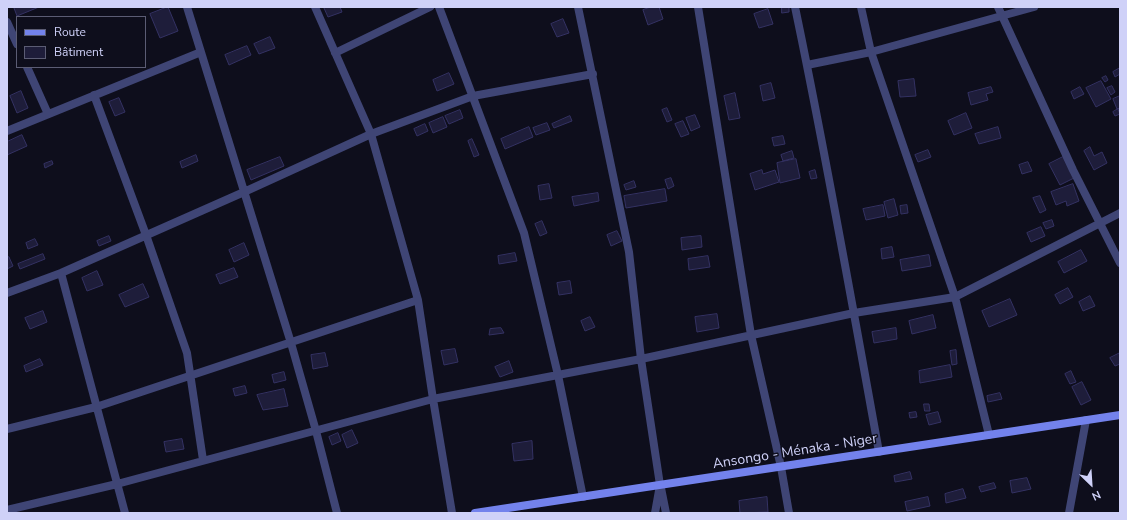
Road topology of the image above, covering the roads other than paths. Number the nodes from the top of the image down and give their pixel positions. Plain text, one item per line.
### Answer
1 (187, 7) edge
2 (315, 7) edge
3 (430, 7) edge
4 (439, 7) edge
5 (578, 7) edge
6 (698, 7) edge
7 (795, 7) edge
8 (861, 7) edge
9 (998, 7) edge
10 (1034, 7) edge
11 (1002, 15) junction
12 (7, 22) edge
13 (16, 42) edge
14 (201, 52) junction
15 (871, 52) junction
16 (335, 53) junction
17 (807, 64) junction
18 (27, 68) edge
19 (593, 74) junction
20 (94, 95) junction
21 (473, 96) junction
22 (48, 114) junction
23 (7, 131) edge
24 (371, 134) junction
25 (244, 192) junction
26 (1120, 213) edge
27 (1100, 222) junction
28 (146, 235) junction
29 (1120, 263) edge
30 (61, 273) junction
31 (7, 293) edge
32 (955, 297) junction
33 (418, 300) junction
34 (854, 313) junction
35 (750, 335) junction
36 (291, 342) junction
37 (641, 359) junction
38 (558, 375) junction
39 (190, 376) junction
40 (433, 399) junction
41 (96, 407) junction
42 (1120, 415) edge
43 (1086, 420) junction
44 (7, 429) edge
45 (316, 431) junction
46 (989, 435) junction
47 (879, 452) junction
48 (203, 460) junction
49 (781, 467) junction
50 (117, 484) junction
51 (660, 485) junction
52 (583, 497) junction
53 (7, 510) edge
54 (125, 513) edge
55 (337, 513) edge
56 (452, 513) edge
57 (475, 513) edge
58 (655, 513) edge
59 (666, 513) edge
60 (788, 513) edge
61 (1069, 513) edge

1 - 14 street
2 - 16 street
3 - 16 street
4 - 21 street
5 - 19 street
6 - 35 street
7 - 17 street
8 - 15 street
9 - 11 street
10 - 11 street
11 - 15 street
11 - 27 street
12 - 13 street
14 - 20 street
14 - 25 street
15 - 17 street
15 - 32 street
16 - 24 street
17 - 34 street
18 - 22 street
19 - 21 street
19 - 37 street
20 - 22 street
20 - 28 street
21 - 24 street
21 - 38 street
22 - 23 street
24 - 25 street
24 - 33 street
25 - 28 street
25 - 36 street
26 - 27 street
27 - 29 street
27 - 32 street
28 - 30 street
28 - 39 street
30 - 31 street
30 - 41 street
32 - 34 street
32 - 46 street
33 - 36 street
33 - 40 street
34 - 35 street
34 - 47 street
35 - 37 street
35 - 49 street
36 - 39 street
36 - 45 street
37 - 38 street
37 - 51 street
38 - 40 street
38 - 52 street
39 - 41 street
39 - 48 street
40 - 45 street
40 - 56 street
41 - 44 street
41 - 50 street
42 - 43 main road, Ansongo - Ménaka - Niger
43 - 46 main road, Ansongo - Ménaka - Niger
43 - 61 street
45 - 48 street
45 - 55 street
46 - 47 main road, Ansongo - Ménaka - Niger
47 - 49 main road, Ansongo - Ménaka - Niger
48 - 50 street
49 - 51 main road, Ansongo - Ménaka - Niger
49 - 60 street
50 - 53 street
50 - 54 street
51 - 52 main road, Ansongo - Ménaka - Niger
51 - 58 street
51 - 59 street
52 - 57 main road, Ansongo - Ménaka - Niger

